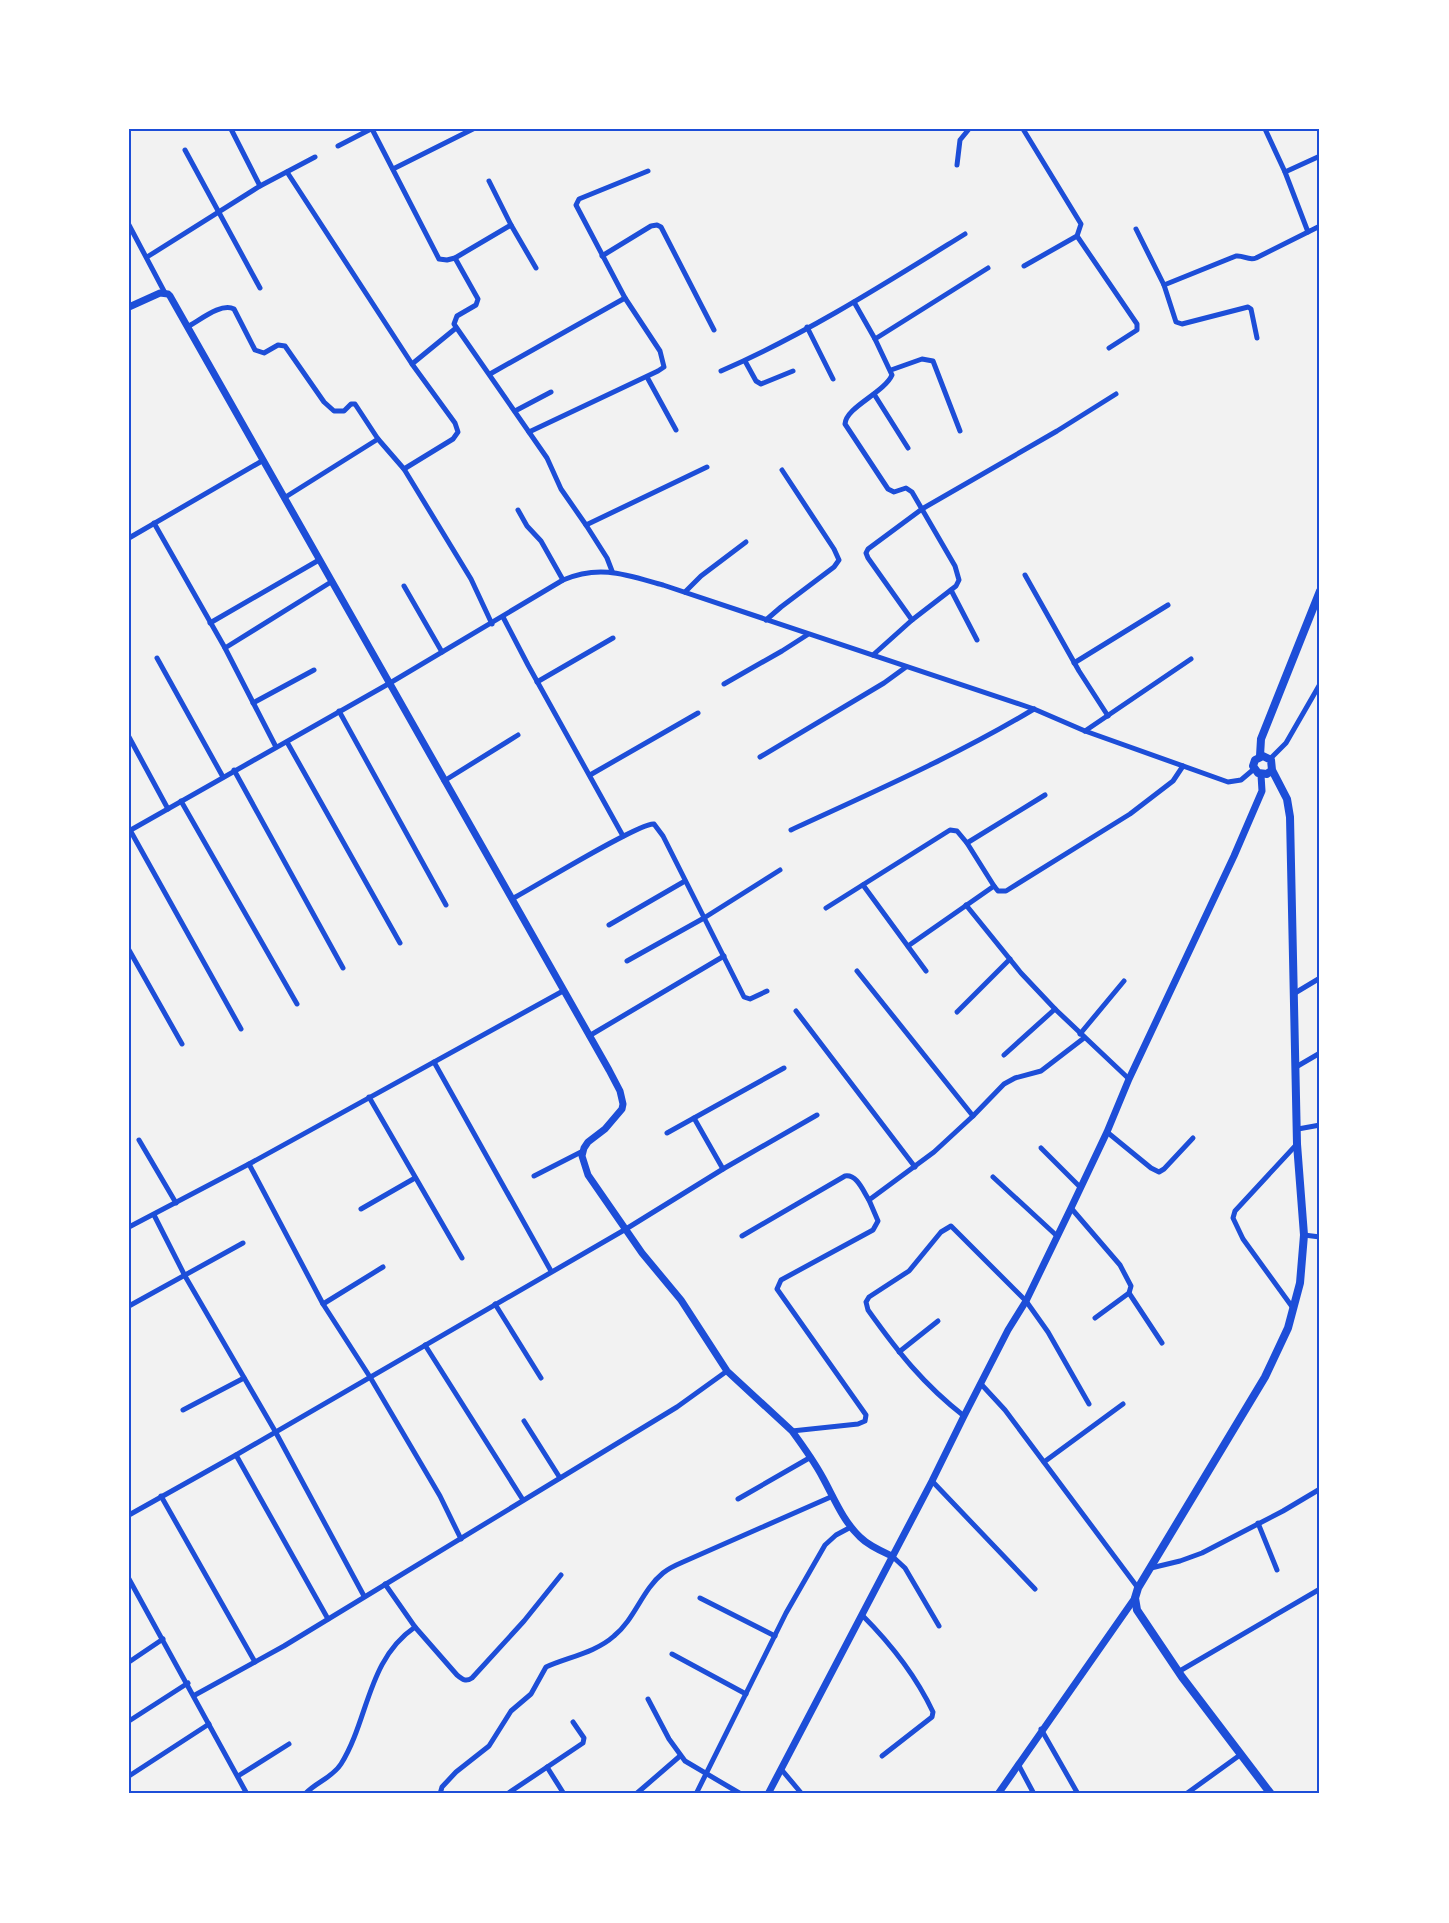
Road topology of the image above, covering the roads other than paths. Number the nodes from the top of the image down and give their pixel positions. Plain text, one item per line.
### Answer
1 (231, 129) edge
2 (371, 129) edge
3 (473, 129) edge
4 (969, 129) edge
5 (1023, 129) edge
6 (1265, 129) edge
7 (338, 146) dead end
8 (185, 150) dead end
9 (1320, 156) edge
10 (315, 157) dead end
11 (957, 165) dead end
12 (393, 169) junction
13 (648, 171) dead end
14 (286, 172) junction
15 (1285, 172) junction
16 (489, 181) dead end
17 (260, 186) junction
18 (220, 212) junction
19 (129, 225) edge
20 (511, 225) junction
21 (1320, 226) edge
22 (1136, 229) dead end
23 (1308, 232) junction
24 (965, 234) dead end
25 (1077, 236) junction
26 (602, 256) junction
27 (147, 257) junction
28 (454, 258) junction
29 (1024, 266) dead end
30 (536, 268) dead end
31 (988, 268) dead end
32 (1164, 285) junction
33 (260, 288) dead end
34 (165, 293) junction
35 (625, 298) junction
36 (854, 302) junction
37 (129, 307) edge
38 (188, 327) junction
39 (807, 327) junction
40 (456, 328) junction
41 (714, 330) dead end
42 (1257, 338) dead end
43 (875, 339) junction
44 (1109, 348) dead end
45 (746, 361) junction
46 (412, 364) junction
47 (891, 370) junction
48 (721, 371) dead end
49 (793, 371) dead end
50 (490, 374) junction
51 (647, 377) junction
52 (833, 379) dead end
53 (551, 392) dead end
54 (874, 394) junction
55 (1116, 394) dead end
56 (515, 411) junction
57 (676, 430) dead end
58 (960, 431) dead end
59 (529, 432) junction
60 (378, 439) junction
61 (908, 448) dead end
62 (262, 461) junction
63 (707, 466) dead end
64 (404, 469) junction
65 (782, 470) dead end
66 (284, 498) junction
67 (922, 509) junction
68 (518, 510) dead end
69 (154, 523) junction
70 (586, 525) junction
71 (129, 538) edge
72 (746, 542) dead end
73 (319, 560) junction
74 (612, 571) junction
75 (1025, 574) dead end
76 (562, 580) junction
77 (331, 582) junction
78 (404, 585) dead end
79 (951, 590) junction
80 (1320, 591) edge
81 (685, 592) junction
82 (1168, 605) dead end
83 (501, 619) junction
84 (766, 620) junction
85 (912, 620) junction
86 (210, 623) junction
87 (492, 624) junction
88 (807, 635) junction
89 (613, 638) dead end
90 (977, 640) dead end
91 (225, 648) junction
92 (442, 652) junction
93 (873, 655) junction
94 (157, 658) dead end
95 (1191, 659) dead end
96 (1074, 663) junction
97 (906, 668) junction
98 (314, 670) dead end
99 (537, 681) junction
100 (390, 683) junction
101 (724, 684) dead end
102 (1320, 684) edge
103 (253, 703) junction
104 (1034, 709) junction
105 (339, 711) junction
106 (698, 713) dead end
107 (1108, 716) junction
108 (1085, 731) junction
109 (518, 735) dead end
110 (129, 737) edge
111 (287, 742) junction
112 (276, 747) junction
113 (1260, 756) junction
114 (760, 757) dead end
115 (1270, 759) junction
116 (1183, 765) junction
117 (1254, 769) junction
118 (234, 770) junction
119 (1272, 770) junction
120 (1261, 775) junction
121 (590, 776) junction
122 (223, 777) junction
123 (444, 781) junction
124 (1045, 795) dead end
125 (181, 801) junction
126 (168, 809) junction
127 (130, 830) edge
128 (791, 830) dead end
129 (623, 836) junction
130 (967, 843) junction
131 (780, 870) dead end
132 (685, 881) junction
133 (863, 885) junction
134 (994, 886) junction
135 (512, 899) junction
136 (446, 905) dead end
137 (966, 905) junction
138 (826, 908) dead end
139 (704, 918) junction
140 (609, 925) dead end
141 (400, 944) dead end
142 (908, 946) junction
143 (129, 950) edge
144 (724, 956) junction
145 (1010, 959) junction
146 (627, 961) dead end
147 (343, 968) dead end
148 (926, 970) dead end
149 (857, 971) dead end
150 (1320, 978) edge
151 (1124, 981) dead end
152 (563, 991) junction
153 (767, 991) dead end
154 (1295, 993) junction
155 (297, 1004) dead end
156 (1055, 1009) junction
157 (796, 1011) dead end
158 (957, 1011) dead end
159 (241, 1029) dead end
160 (589, 1036) junction
161 (1082, 1036) junction
162 (182, 1044) dead end
163 (1320, 1053) edge
164 (1004, 1055) dead end
165 (434, 1062) junction
166 (1296, 1067) junction
167 (784, 1068) dead end
168 (1129, 1079) junction
169 (369, 1097) junction
170 (817, 1115) dead end
171 (973, 1116) junction
172 (694, 1118) junction
173 (1320, 1125) edge
174 (1298, 1129) junction
175 (1107, 1132) junction
176 (667, 1133) dead end
177 (1193, 1138) dead end
178 (139, 1140) dead end
179 (1298, 1144) junction
180 (1041, 1148) dead end
181 (583, 1151) junction
182 (249, 1164) junction
183 (915, 1167) junction
184 (723, 1169) junction
185 (534, 1176) dead end
186 (993, 1177) dead end
187 (415, 1178) junction
188 (1081, 1188) junction
189 (869, 1200) junction
190 (176, 1203) junction
191 (1071, 1208) junction
192 (361, 1209) dead end
193 (154, 1215) junction
194 (129, 1227) edge
195 (626, 1229) junction
196 (1304, 1235) junction
197 (742, 1236) dead end
198 (1057, 1236) junction
199 (1320, 1237) edge
200 (243, 1243) dead end
201 (462, 1258) dead end
202 (383, 1267) dead end
203 (551, 1271) junction
204 (185, 1276) junction
205 (1130, 1293) junction
206 (1026, 1301) junction
207 (323, 1304) junction
208 (495, 1304) junction
209 (129, 1306) edge
210 (1294, 1309) junction
211 (1095, 1318) dead end
212 (938, 1320) dead end
213 (1162, 1343) dead end
214 (425, 1345) junction
215 (898, 1352) junction
216 (728, 1371) junction
217 (370, 1377) junction
218 (541, 1377) dead end
219 (244, 1378) junction
220 (981, 1384) junction
221 (1089, 1404) dead end
222 (1123, 1404) dead end
223 (183, 1410) dead end
224 (964, 1416) junction
225 (524, 1421) dead end
226 (275, 1431) junction
227 (792, 1431) junction
228 (236, 1455) junction
229 (811, 1457) junction
230 (1044, 1462) junction
231 (560, 1478) junction
232 (932, 1481) junction
233 (1320, 1489) edge
234 (162, 1496) junction
235 (833, 1496) junction
236 (738, 1499) dead end
237 (523, 1500) junction
238 (129, 1515) edge
239 (1258, 1523) junction
240 (851, 1527) junction
241 (461, 1539) junction
242 (892, 1556) junction
243 (1150, 1568) junction
244 (1277, 1570) dead end
245 (561, 1575) dead end
246 (129, 1579) edge
247 (385, 1584) junction
248 (1138, 1588) junction
249 (1035, 1589) dead end
250 (1320, 1589) edge
251 (364, 1596) junction
252 (700, 1598) dead end
253 (1135, 1598) junction
254 (862, 1615) junction
255 (328, 1619) junction
256 (939, 1626) dead end
257 (415, 1627) junction
258 (775, 1636) junction
259 (163, 1639) junction
260 (672, 1654) dead end
261 (129, 1662) edge
262 (255, 1662) junction
263 (1178, 1672) junction
264 (188, 1683) junction
265 (746, 1694) junction
266 (195, 1695) junction
267 (648, 1699) dead end
268 (129, 1721) edge
269 (573, 1722) dead end
270 (208, 1724) junction
271 (1041, 1730) junction
272 (289, 1744) dead end
273 (1240, 1755) junction
274 (680, 1756) junction
275 (882, 1756) dead end
276 (1018, 1764) junction
277 (548, 1767) junction
278 (781, 1769) junction
279 (706, 1775) junction
280 (129, 1776) edge
281 (238, 1776) junction
282 (247, 1794) edge
283 (306, 1794) edge
284 (440, 1794) edge
285 (507, 1794) edge
286 (564, 1794) edge
287 (636, 1794) edge
288 (696, 1794) edge
289 (741, 1794) edge
290 (768, 1794) edge
291 (802, 1794) edge
292 (998, 1794) edge
293 (1034, 1794) edge
294 (1078, 1794) edge
295 (1186, 1794) edge
296 (1271, 1794) edge

1 - 17 street
2 - 7 street
2 - 12 street
3 - 12 street
4 - 11 street
5 - 25 street
6 - 15 street
8 - 18 street
9 - 15 street
10 - 14 street
12 - 28 street
13 - 26 street
14 - 17 street
14 - 46 street
15 - 23 street
16 - 20 street
17 - 18 street
18 - 27 street
18 - 33 street
19 - 27 street
20 - 28 street
20 - 30 street
21 - 23 street
22 - 32 street
23 - 32 street
24 - 36 street
25 - 29 street
25 - 44 street
26 - 35 street
26 - 41 street
27 - 34 street
28 - 40 street
31 - 43 street
32 - 42 street
34 - 37 street
34 - 38 street
35 - 50 street
35 - 51 street
36 - 39 street
36 - 43 street
38 - 60 street
38 - 62 street
39 - 45 street
39 - 52 street
40 - 46 street
40 - 50 street
43 - 47 street
45 - 48 street
45 - 49 street
46 - 64 street
47 - 54 street
47 - 58 street
50 - 56 street
51 - 57 street
51 - 59 street
53 - 56 street
54 - 61 street
54 - 67 street
55 - 67 street
56 - 59 street
59 - 70 street
60 - 64 street
60 - 66 street
62 - 66 street
62 - 69 street
63 - 70 street
64 - 87 street
65 - 84 street
66 - 73 street
67 - 79 street
67 - 85 street
68 - 76 street
69 - 71 street
69 - 86 street
70 - 74 street
72 - 81 street
73 - 77 street
73 - 86 street
74 - 76 street
74 - 81 street
75 - 96 street
76 - 83 street
77 - 91 street
77 - 100 street
78 - 92 street
79 - 85 street
79 - 90 street
80 - 113 main road
81 - 84 street
82 - 96 street
83 - 87 street
83 - 99 street
84 - 88 street
85 - 93 street
86 - 91 street
87 - 92 street
88 - 93 street
88 - 101 street
89 - 99 street
91 - 103 street
92 - 100 street
93 - 97 street
94 - 122 street
95 - 107 street
96 - 107 street
97 - 104 street
97 - 114 street
98 - 103 street
99 - 121 street
100 - 105 street
100 - 123 street
102 - 115 street
103 - 112 street
104 - 108 street
104 - 128 street
105 - 111 street
105 - 136 street
106 - 121 street
107 - 108 street
108 - 116 street
109 - 123 street
110 - 126 street
111 - 112 street
111 - 141 street
112 - 118 street
113 - 115 main road
113 - 117 main road
115 - 119 main road
116 - 117 street
116 - 134 street
117 - 120 main road
118 - 122 street
118 - 147 street
119 - 120 main road
119 - 154 main road
120 - 168 street
121 - 129 street
122 - 125 street
123 - 135 street
124 - 130 street
125 - 126 street
125 - 155 street
126 - 127 street
127 - 159 street
129 - 132 street
129 - 135 street
130 - 133 street
130 - 134 street
131 - 139 street
132 - 139 street
132 - 140 street
133 - 138 street
133 - 142 street
134 - 137 street
135 - 152 street
137 - 142 street
137 - 145 street
139 - 144 street
139 - 146 street
142 - 148 street
143 - 162 street
144 - 153 street
144 - 160 street
145 - 156 street
145 - 158 street
149 - 171 street
150 - 154 street
151 - 161 street
152 - 160 street
152 - 165 street
154 - 166 main road
156 - 161 street
156 - 164 street
157 - 183 street
160 - 181 street
161 - 168 street
161 - 171 street
163 - 166 street
165 - 169 street
165 - 203 street
166 - 174 main road
167 - 172 street
168 - 175 street
169 - 182 street
169 - 187 street
170 - 184 street
171 - 183 street
172 - 176 street
172 - 184 street
173 - 174 street
174 - 179 main road
175 - 177 street
175 - 188 street
178 - 190 street
179 - 196 main road
179 - 210 street
180 - 188 street
181 - 185 street
181 - 195 street
182 - 190 street
182 - 207 street
183 - 189 street
184 - 195 street
186 - 198 street
187 - 192 street
187 - 201 street
188 - 191 street
189 - 197 street
189 - 227 street
190 - 193 street
191 - 198 street
191 - 205 street
193 - 194 street
193 - 204 street
195 - 203 street
195 - 216 street
196 - 199 street
196 - 210 main road
198 - 206 street
200 - 204 street
202 - 207 street
203 - 208 street
204 - 209 street
204 - 219 street
205 - 211 street
205 - 213 street
206 - 215 street
206 - 220 street
206 - 221 street
207 - 217 street
208 - 214 street
208 - 218 street
210 - 243 main road
212 - 215 street
214 - 217 street
214 - 237 street
215 - 224 street
216 - 227 street
216 - 231 street
217 - 226 street
217 - 241 street
219 - 223 street
219 - 226 street
220 - 224 street
220 - 230 street
222 - 230 street
224 - 232 street
225 - 231 street
226 - 228 street
226 - 251 street
227 - 229 street
228 - 234 street
228 - 255 street
229 - 235 street
229 - 236 street
230 - 248 street
231 - 237 street
232 - 242 street
232 - 249 street
233 - 239 street
234 - 238 street
234 - 262 street
235 - 240 street
235 - 284 street
237 - 241 street
239 - 243 street
239 - 244 street
240 - 242 street
240 - 258 street
241 - 247 street
242 - 254 street
242 - 256 street
243 - 248 main road
245 - 257 street
246 - 259 street
247 - 251 street
247 - 257 street
248 - 253 main road
250 - 263 street
251 - 255 street
252 - 258 street
253 - 263 main road
253 - 271 street
254 - 275 street
254 - 278 street
255 - 262 street
257 - 283 street
258 - 265 street
259 - 261 street
259 - 264 street
260 - 265 street
262 - 266 street
263 - 273 main road
264 - 266 street
264 - 268 street
265 - 279 street
266 - 270 street
267 - 274 street
269 - 277 street
270 - 280 street
270 - 281 street
271 - 276 street
271 - 294 street
272 - 281 street
273 - 295 street
273 - 296 main road
274 - 279 street
274 - 287 street
276 - 292 street
276 - 293 street
277 - 285 street
277 - 286 street
278 - 290 street
278 - 291 street
279 - 288 street
279 - 289 street
281 - 282 street

